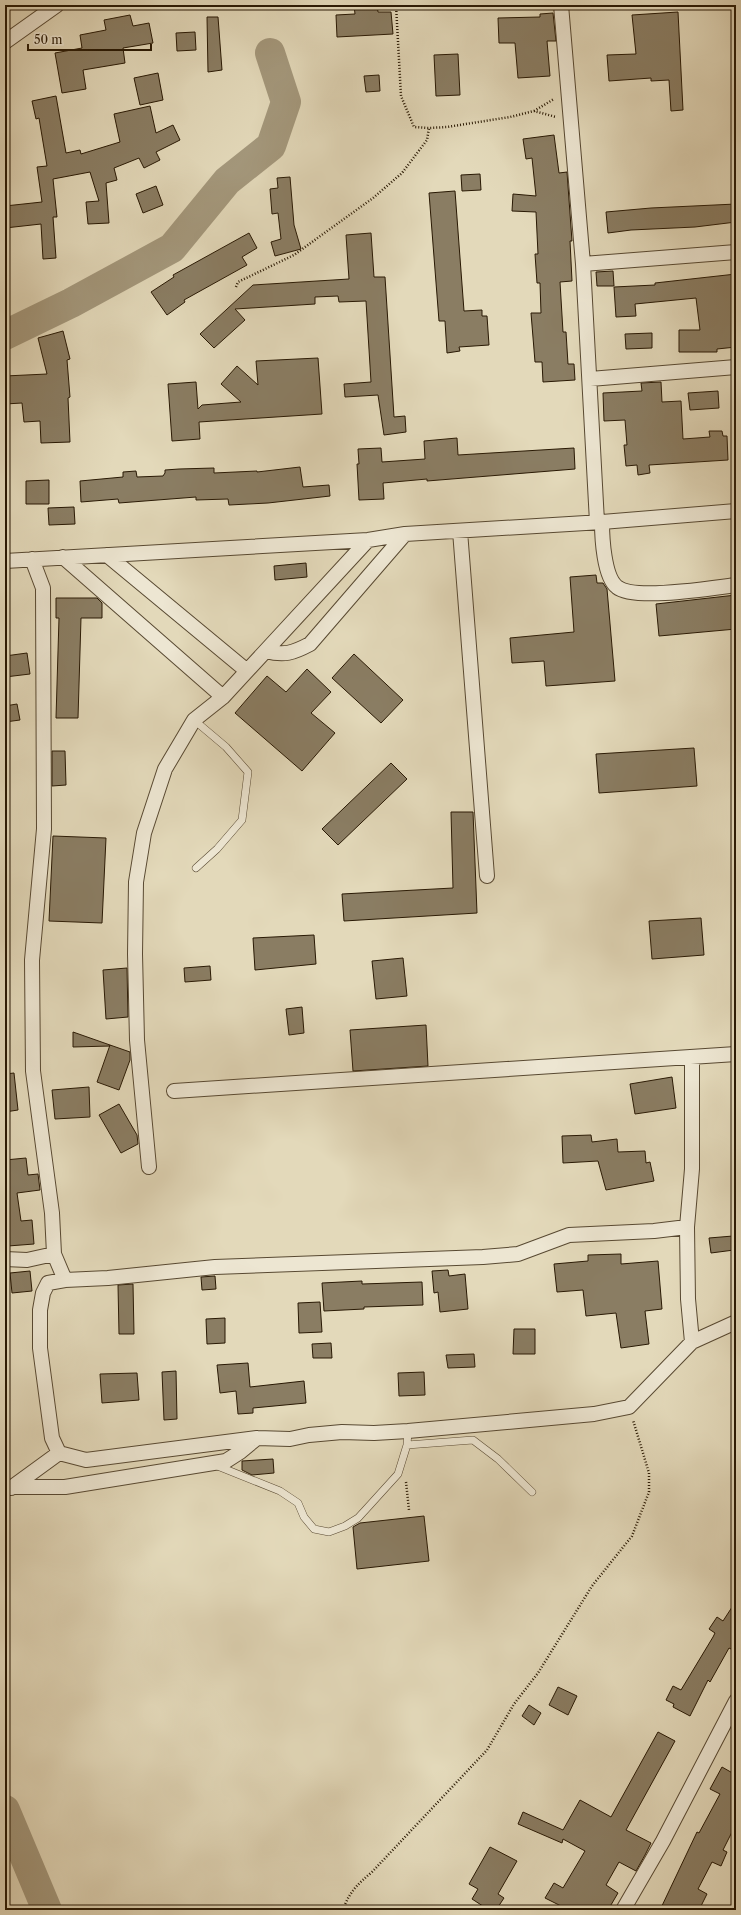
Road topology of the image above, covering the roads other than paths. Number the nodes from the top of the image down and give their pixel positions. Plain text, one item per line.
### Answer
1 (57, 5) edge
2 (561, 5) edge
3 (5, 42) edge
4 (736, 252) edge
5 (583, 264) junction
6 (736, 367) edge
7 (590, 379) junction
8 (736, 510) edge
9 (599, 522) junction
10 (460, 531) junction
11 (405, 534) junction
12 (368, 540) junction
13 (107, 555) junction
14 (63, 557) junction
15 (32, 560) junction
16 (5, 561) edge
17 (736, 585) edge
18 (266, 651) junction
19 (247, 671) junction
20 (223, 697) junction
21 (194, 720) junction
22 (196, 868) dead end
23 (487, 876) dead end
24 (736, 1054) edge
25 (692, 1056) junction
26 (174, 1091) dead end
27 (149, 1167) dead end
28 (687, 1227) junction
29 (54, 1254) junction
30 (5, 1259) edge
31 (65, 1280) junction
32 (736, 1322) edge
33 (692, 1342) junction
34 (408, 1431) junction
35 (257, 1438) junction
36 (407, 1445) junction
37 (59, 1453) junction
38 (209, 1463) junction
39 (8, 1489) edge
40 (532, 1492) dead end
41 (736, 1701) edge
42 (623, 1910) edge

1 - 3 street
2 - 5 street
4 - 5 street
5 - 7 street
6 - 7 street
7 - 9 street
8 - 9 street
9 - 10 street
9 - 17 street
10 - 11 street
10 - 23 street
11 - 12 street
11 - 18 street
12 - 13 street
12 - 18 street
13 - 14 street
13 - 19 street
14 - 15 street
14 - 20 street
15 - 16 street
15 - 29 street
18 - 19 street
19 - 20 street
20 - 21 street
21 - 22 lane
21 - 27 street
24 - 25 street
25 - 26 street
25 - 28 street
28 - 31 street
28 - 33 street
29 - 30 street
29 - 31 street
31 - 37 street
32 - 33 street
33 - 34 street
34 - 35 street
34 - 36 lane
35 - 37 street
35 - 38 street
36 - 38 lane
36 - 40 lane
37 - 39 street
38 - 39 street
41 - 42 street

